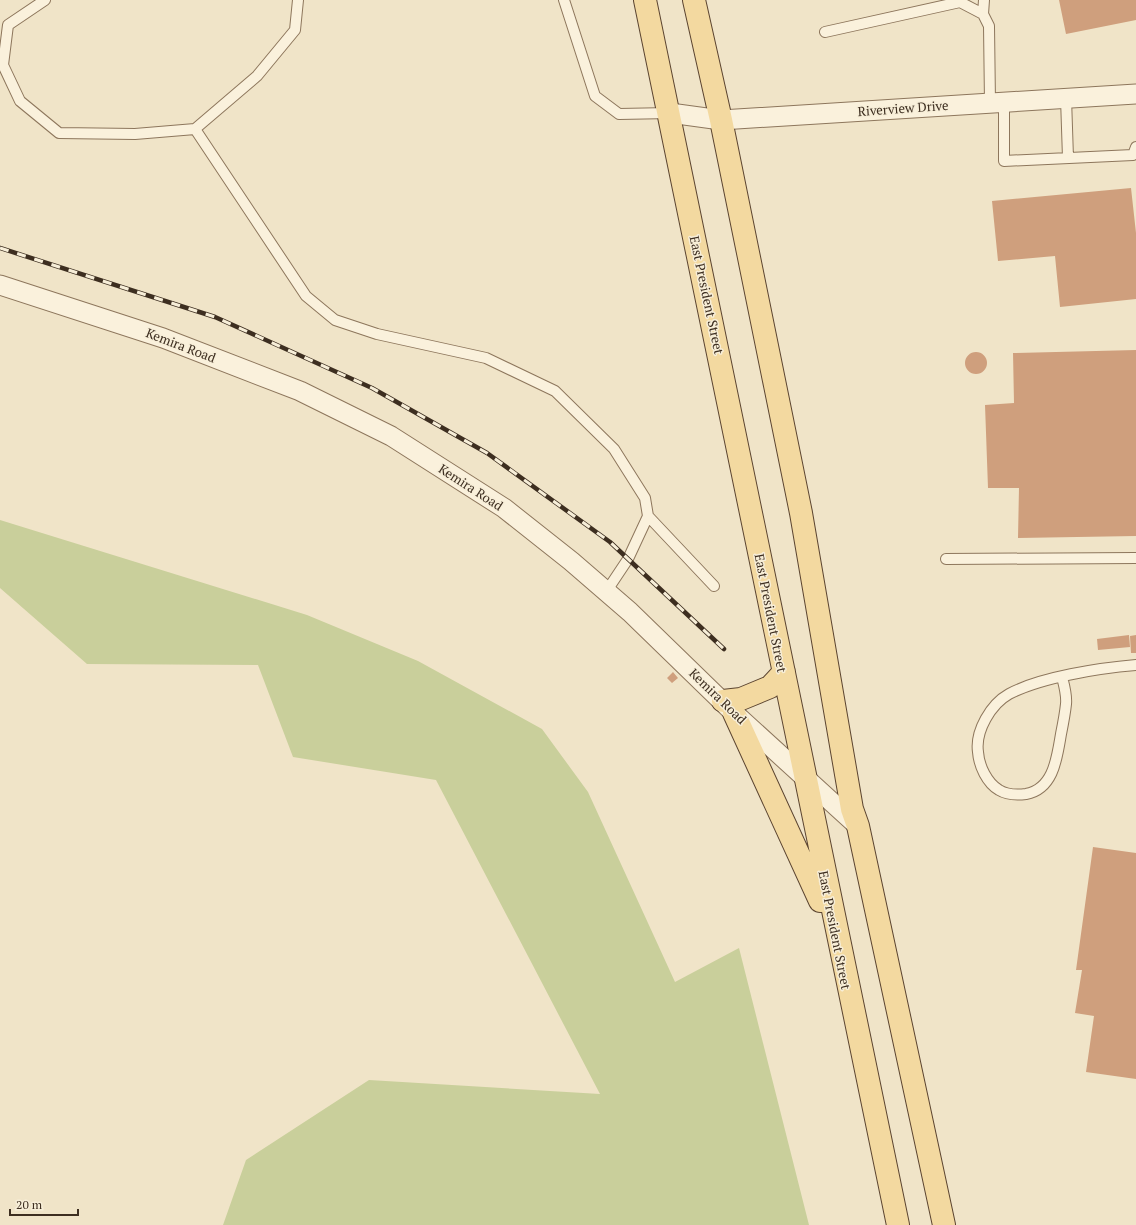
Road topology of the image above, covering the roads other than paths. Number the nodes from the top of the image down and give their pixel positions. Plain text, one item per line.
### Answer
1 (45, 0) edge
2 (298, 0) edge
3 (564, 0) edge
4 (645, 0) edge
5 (694, 0) edge
6 (984, 0) edge
7 (983, 14) junction
8 (825, 32) dead end
9 (1136, 94) edge
10 (1066, 98) junction
11 (997, 102) junction
12 (670, 113) junction
13 (721, 120) junction
14 (194, 129) junction
15 (1136, 147) edge
16 (1068, 158) junction
17 (0, 285) edge
18 (648, 516) junction
19 (1136, 558) edge
20 (946, 559) dead end
21 (714, 586) dead end
22 (606, 592) junction
23 (1136, 665) edge
24 (784, 672) junction
25 (1062, 677) junction
26 (728, 707) junction
27 (804, 776) junction
28 (858, 826) junction
29 (837, 938) junction
30 (898, 1225) edge
31 (944, 1225) edge

1 - 14 lane
2 - 14 lane
3 - 12 lane
4 - 12 main road, East President Street
5 - 13 main road
6 - 7 lane
7 - 8 lane
7 - 11 lane
9 - 10 street, Riverview Drive
10 - 11 street, Riverview Drive
10 - 16 lane
11 - 13 street, Riverview Drive
11 - 16 lane
12 - 13 street, Riverview Drive
12 - 24 main road, East President Street
13 - 28 main road
14 - 18 lane
15 - 16 lane
17 - 22 street, Kemira Road
18 - 21 lane
18 - 22 lane
19 - 20 lane
22 - 26 street, Kemira Road
23 - 25 lane
24 - 26 main road
24 - 27 main road, East President Street
25 - 25 lane
26 - 27 street, Kemira Road
26 - 29 main road
27 - 28 street, Kemira Road
27 - 29 main road, East President Street
28 - 31 main road
29 - 30 main road, East President Street

